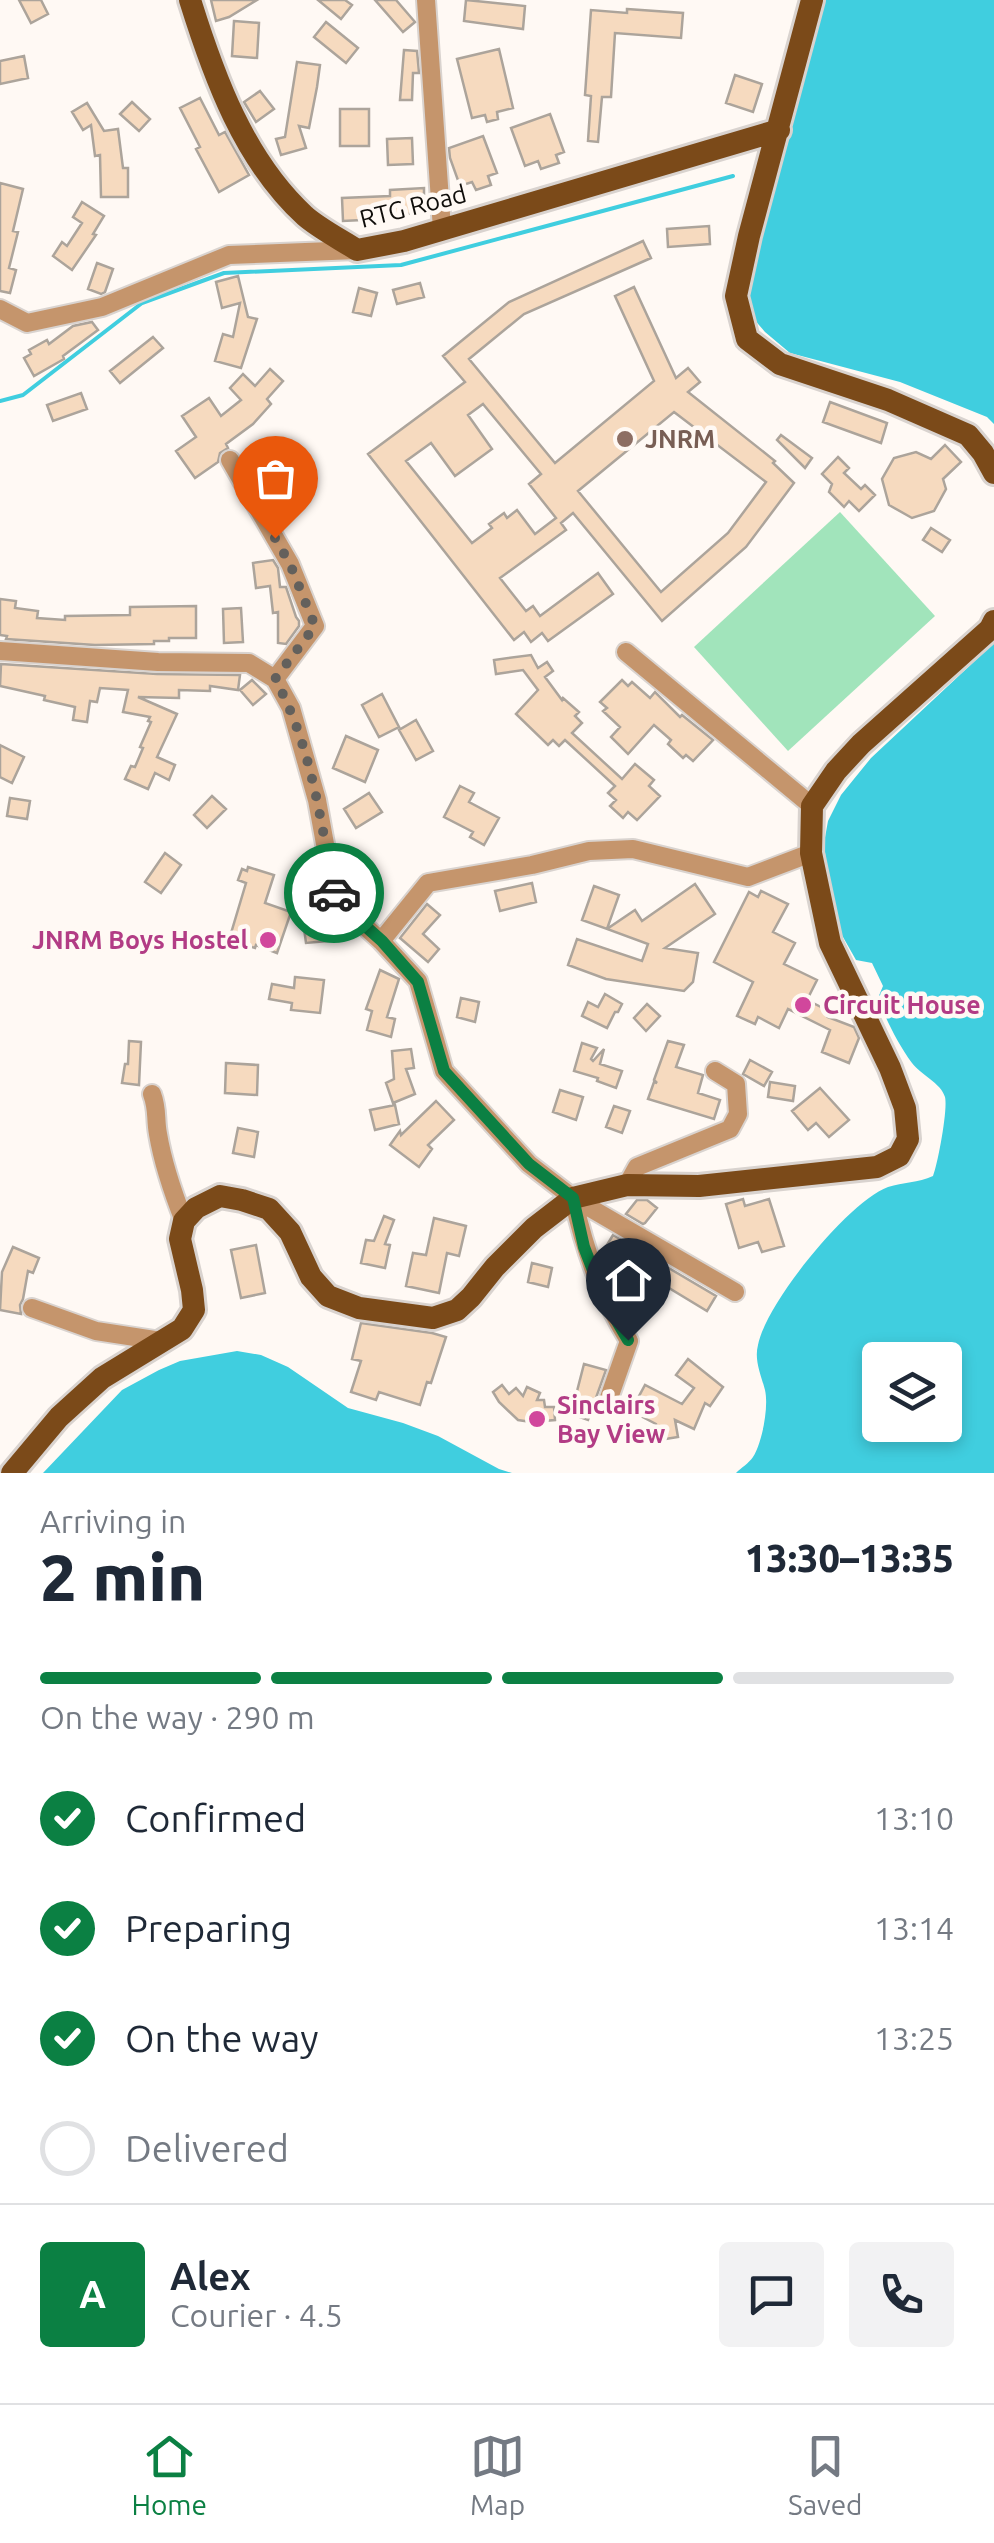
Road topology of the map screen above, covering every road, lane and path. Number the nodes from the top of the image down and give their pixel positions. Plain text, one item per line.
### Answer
1 (190, 0) edge
2 (426, 0) edge
3 (812, 0) edge
4 (778, 130) junction
5 (442, 229) junction
6 (357, 250) junction
7 (0, 308) edge
8 (230, 460) dead end
9 (994, 473) edge
10 (994, 620) edge
11 (0, 651) edge
12 (626, 652) dead end
13 (275, 679) junction
14 (812, 806) junction
15 (811, 853) junction
16 (382, 941) junction
17 (716, 1071) dead end
18 (152, 1094) dead end
19 (627, 1185) junction
20 (573, 1198) junction
21 (184, 1222) junction
22 (735, 1292) dead end
23 (32, 1308) dead end
24 (161, 1341) junction
25 (609, 1398) dead end
26 (12, 1473) edge

1 - 6 main road, RTG Road
2 - 5 street
3 - 4 main road
4 - 5 main road, RTG Road
4 - 9 main road
5 - 6 main road, RTG Road
6 - 7 street
8 - 13 street
10 - 14 main road
11 - 13 street
12 - 14 street
13 - 16 street
14 - 15 main road
15 - 16 street
15 - 19 main road
16 - 20 street
17 - 19 street
18 - 21 street
19 - 20 main road
20 - 21 main road
20 - 22 street
20 - 25 street
21 - 24 main road
23 - 24 street
24 - 26 main road

